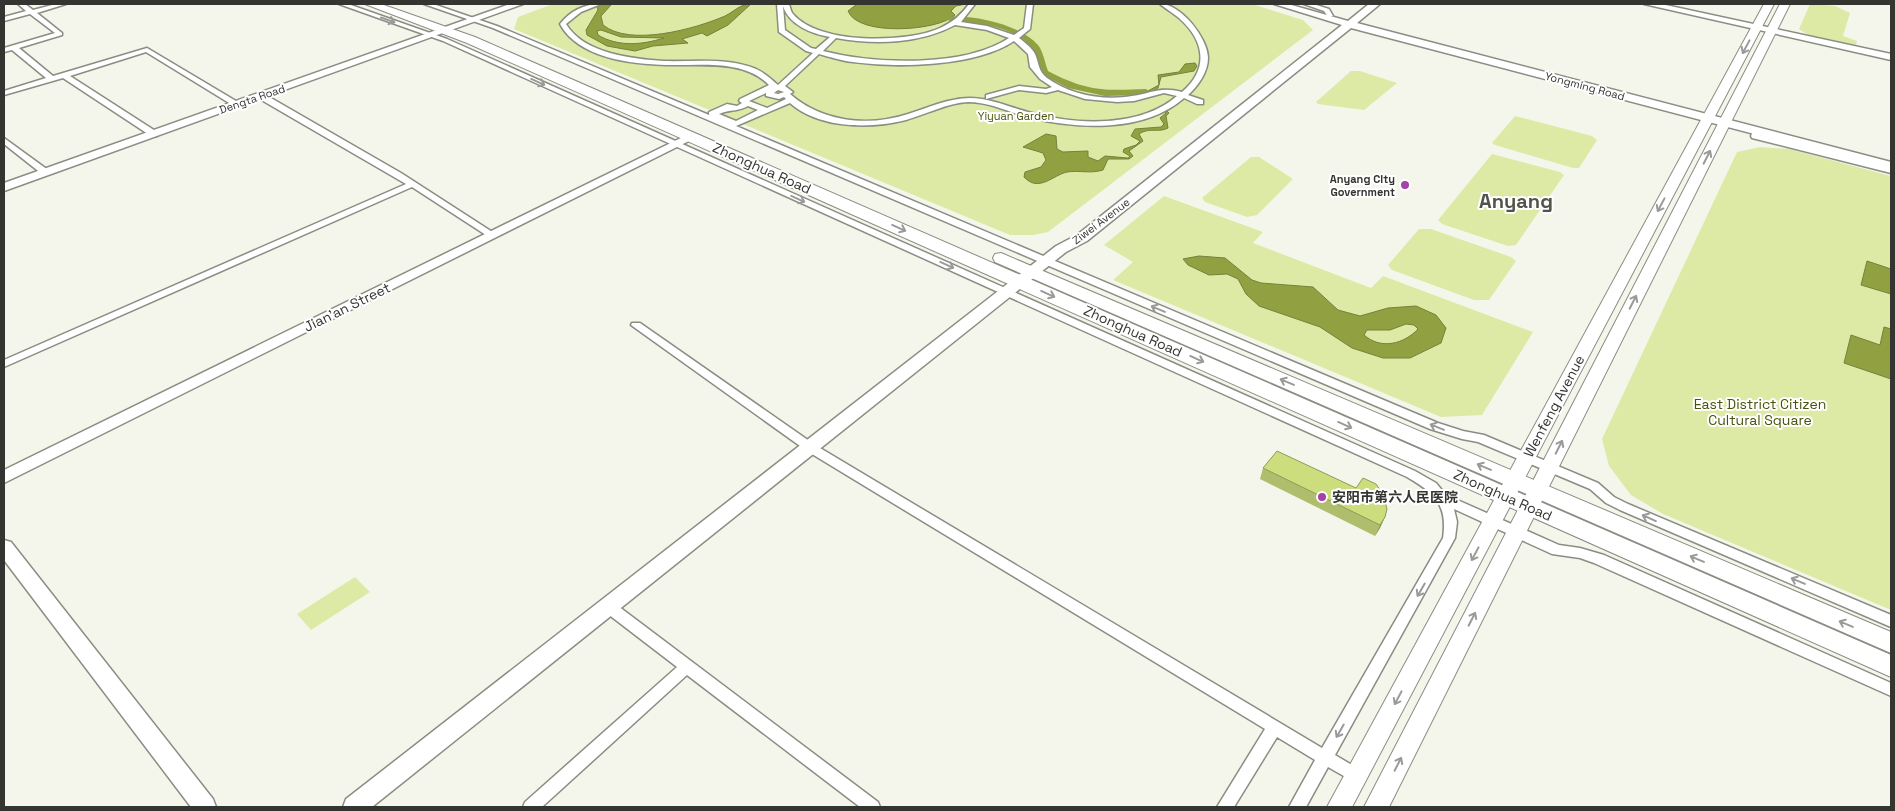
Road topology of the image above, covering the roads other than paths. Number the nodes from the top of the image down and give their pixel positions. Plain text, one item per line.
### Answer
1 (21, 4) edge
2 (62, 4) edge
3 (342, 4) edge
4 (372, 4) edge
5 (399, 4) edge
6 (427, 4) edge
7 (514, 4) edge
8 (527, 4) edge
9 (598, 4) edge
10 (780, 4) edge
11 (786, 4) edge
12 (972, 4) edge
13 (1030, 4) edge
14 (1163, 4) edge
15 (1279, 4) edge
16 (1291, 4) edge
17 (1307, 4) edge
18 (1366, 4) edge
19 (1375, 4) edge
20 (1649, 4) edge
21 (1769, 4) edge
22 (1785, 4) edge
23 (32, 12) junction
24 (500, 12) junction
25 (1330, 16) junction
26 (4, 19) edge
27 (958, 21) junction
28 (1347, 22) junction
29 (1756, 27) junction
30 (454, 28) junction
31 (1771, 31) junction
32 (839, 37) junction
33 (1016, 37) junction
34 (13, 47) junction
35 (4, 50) edge
36 (822, 53) junction
37 (1891, 57) edge
38 (64, 75) junction
39 (52, 78) junction
40 (776, 87) junction
41 (1059, 88) junction
42 (4, 93) edge
43 (788, 95) junction
44 (261, 96) junction
45 (1183, 96) junction
46 (989, 97) dead end
47 (1200, 102) dead end
48 (748, 103) junction
49 (237, 104) junction
50 (765, 110) junction
51 (1708, 116) junction
52 (1725, 120) junction
53 (1757, 131) junction
54 (154, 134) junction
55 (4, 140) edge
56 (683, 140) junction
57 (1891, 161) edge
58 (1891, 166) edge
59 (1891, 171) edge
60 (45, 172) junction
61 (412, 184) junction
62 (4, 187) edge
63 (492, 235) junction
64 (1027, 277) junction
65 (636, 326) dead end
66 (4, 364) edge
67 (810, 448) junction
68 (1526, 457) junction
69 (1549, 467) junction
70 (4, 477) edge
71 (1510, 488) junction
72 (1442, 498) junction
73 (1533, 498) junction
74 (1492, 521) junction
75 (1516, 532) junction
76 (4, 547) edge
77 (609, 607) junction
78 (1891, 621) edge
79 (1891, 643) edge
80 (687, 666) junction
81 (1891, 666) edge
82 (1891, 690) edge
83 (1275, 727) junction
84 (1326, 757) junction
85 (1356, 776) junction
86 (205, 807) edge
87 (354, 807) edge
88 (531, 807) edge
89 (872, 807) edge
90 (1225, 807) edge
91 (1297, 807) edge
92 (1340, 807) edge
93 (1376, 807) edge

1 - 23 street
2 - 23 street
3 -> 30 street
4 - 30 highway, Zhonghua Road
5 - 30 highway, Zhonghua Road
6 - 30 street
7 - 24 street, Dengta Road
8 - 24 street, Dengta Road
9 - 40 street
10 - 36 street
11 - 32 street
12 - 27 street
13 - 33 street
14 - 45 street
15 - 28 street, Yongming Road
16 - 25 street, Yongming Road
17 - 25 street
18 - 28 street, Ziwei Avenue
19 - 28 street, Ziwei Avenue
20 - 29 street
21 - 29 main road, Wenfeng Avenue
22 - 31 main road, Wenfeng Avenue
23 - 26 street
23 - 34 street
24 - 30 street, Dengta Road
25 - 28 street, Yongming Road
27 - 32 street
27 - 33 street
28 - 51 street, Yongming Road
28 - 64 street, Ziwei Avenue
29 - 31 street
29 -> 51 main road, Wenfeng Avenue
30 - 44 street, Dengta Road
30 -> 56 highway, Zhonghua Road
30 - 64 highway, Zhonghua Road
31 - 37 street
31 - 52 main road, Wenfeng Avenue
32 - 36 street
33 - 36 street
33 - 41 street
34 - 35 street
34 - 39 street
36 - 40 street
36 - 43 street
38 - 39 street
38 - 49 street
38 - 54 street
39 - 42 street
40 - 43 street
40 - 48 street
41 - 45 street
41 - 46 street
43 - 45 street
43 - 50 street
44 - 49 street, Dengta Road
44 - 61 street
45 - 47 street
48 - 50 street
48 - 50 street
49 - 54 street, Dengta Road
51 - 52 street, Yongming Road
51 -> 68 main road, Wenfeng Avenue
52 - 53 street, Yongming Road
52 - 57 street, Yongming Road
69 -> 52 main road, Wenfeng Avenue
53 - 58 street, Yongming Road
53 - 59 street
54 - 60 street, Dengta Road
55 - 60 street
56 - 63 street, Jian'an Street
56 -> 64 highway, Zhonghua Road
60 - 62 street, Dengta Road
61 - 63 street
61 - 66 street
63 - 70 street, Jian'an Street
64 - 67 street, Ziwei Avenue
68 -> 64 street
64 - 71 highway, Zhonghua Road
64 - 72 street
65 - 67 street
67 - 77 street, Ziwei Avenue
67 - 83 street
68 - 69 street
68 - 71 main road, Wenfeng Avenue
69 - 73 main road, Wenfeng Avenue
78 -> 69 street
71 - 73 highway, Zhonghua Road
71 - 74 main road, Wenfeng Avenue
72 - 74 street
72 -> 84 street
73 - 75 main road, Wenfeng Avenue
79 -> 73 highway, Zhonghua Road
73 - 81 highway, Zhonghua Road
74 - 75 street
74 -> 85 main road, Wenfeng Avenue
75 - 82 street
93 -> 75 main road, Wenfeng Avenue
76 - 86 street
77 - 80 street
77 - 87 street, Ziwei Avenue
80 - 88 street
80 - 89 street
83 - 84 street
83 - 90 street
84 - 85 street
84 - 91 street
85 - 92 main road, Wenfeng Avenue

